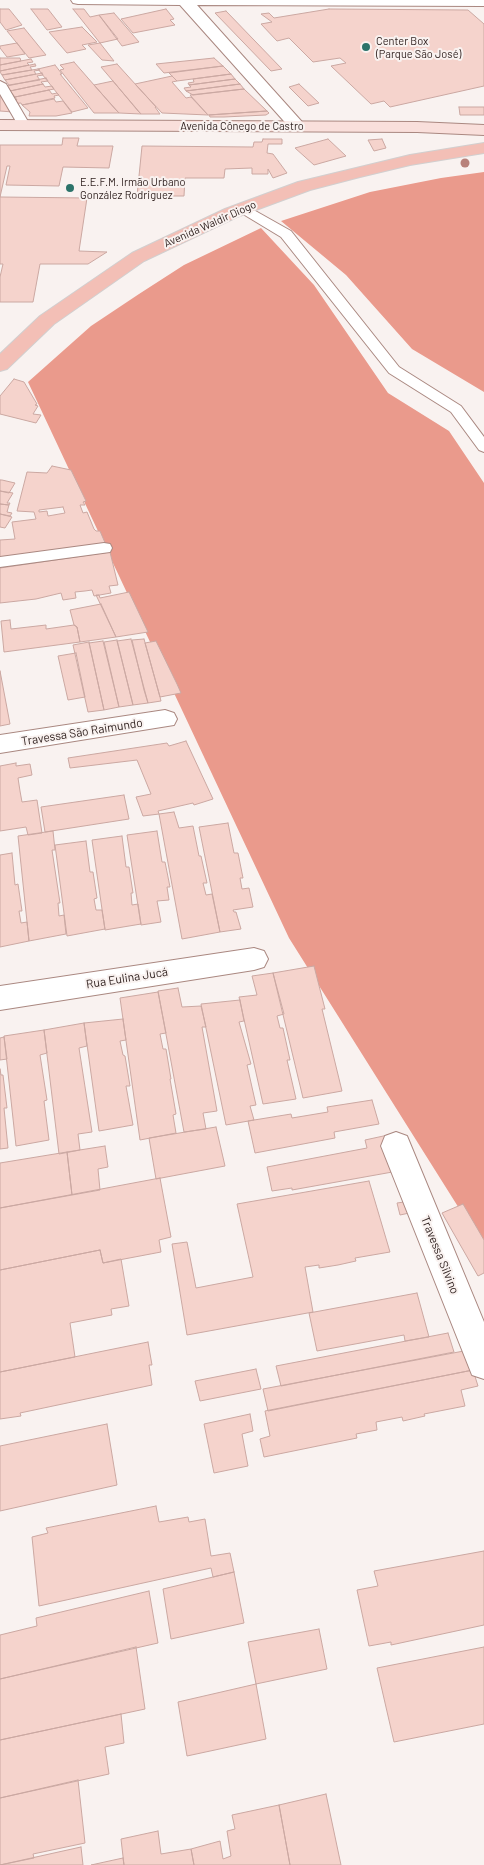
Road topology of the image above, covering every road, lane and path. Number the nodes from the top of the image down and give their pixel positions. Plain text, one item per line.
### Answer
1 (78, 0) edge
2 (184, 1) edge
3 (484, 2) edge
4 (0, 84) edge
5 (0, 125) edge
6 (24, 125) junction
7 (297, 126) junction
8 (484, 130) edge
9 (484, 148) edge
10 (243, 208) junction
11 (0, 365) edge
12 (484, 447) edge
13 (104, 548) dead end
14 (0, 562) edge
15 (165, 719) dead end
16 (0, 744) edge
17 (254, 959) dead end
18 (0, 998) edge
19 (396, 1146) dead end
20 (484, 1363) edge

1 - 2 street
2 - 3 street
2 - 7 street
4 - 6 lane
5 - 6 main road, Avenida Cônego de Castro
6 - 7 main road, Avenida Cônego de Castro
7 - 8 main road, Avenida Cônego de Castro
9 - 10 main road, Avenida Waldir Diogo
10 - 11 main road, Avenida Waldir Diogo
10 - 12 lane
13 - 14 lane
15 - 16 street, Travessa São Raimundo
17 - 18 street, Rua Eulina Jucá
19 - 20 street, Travessa Silvino

